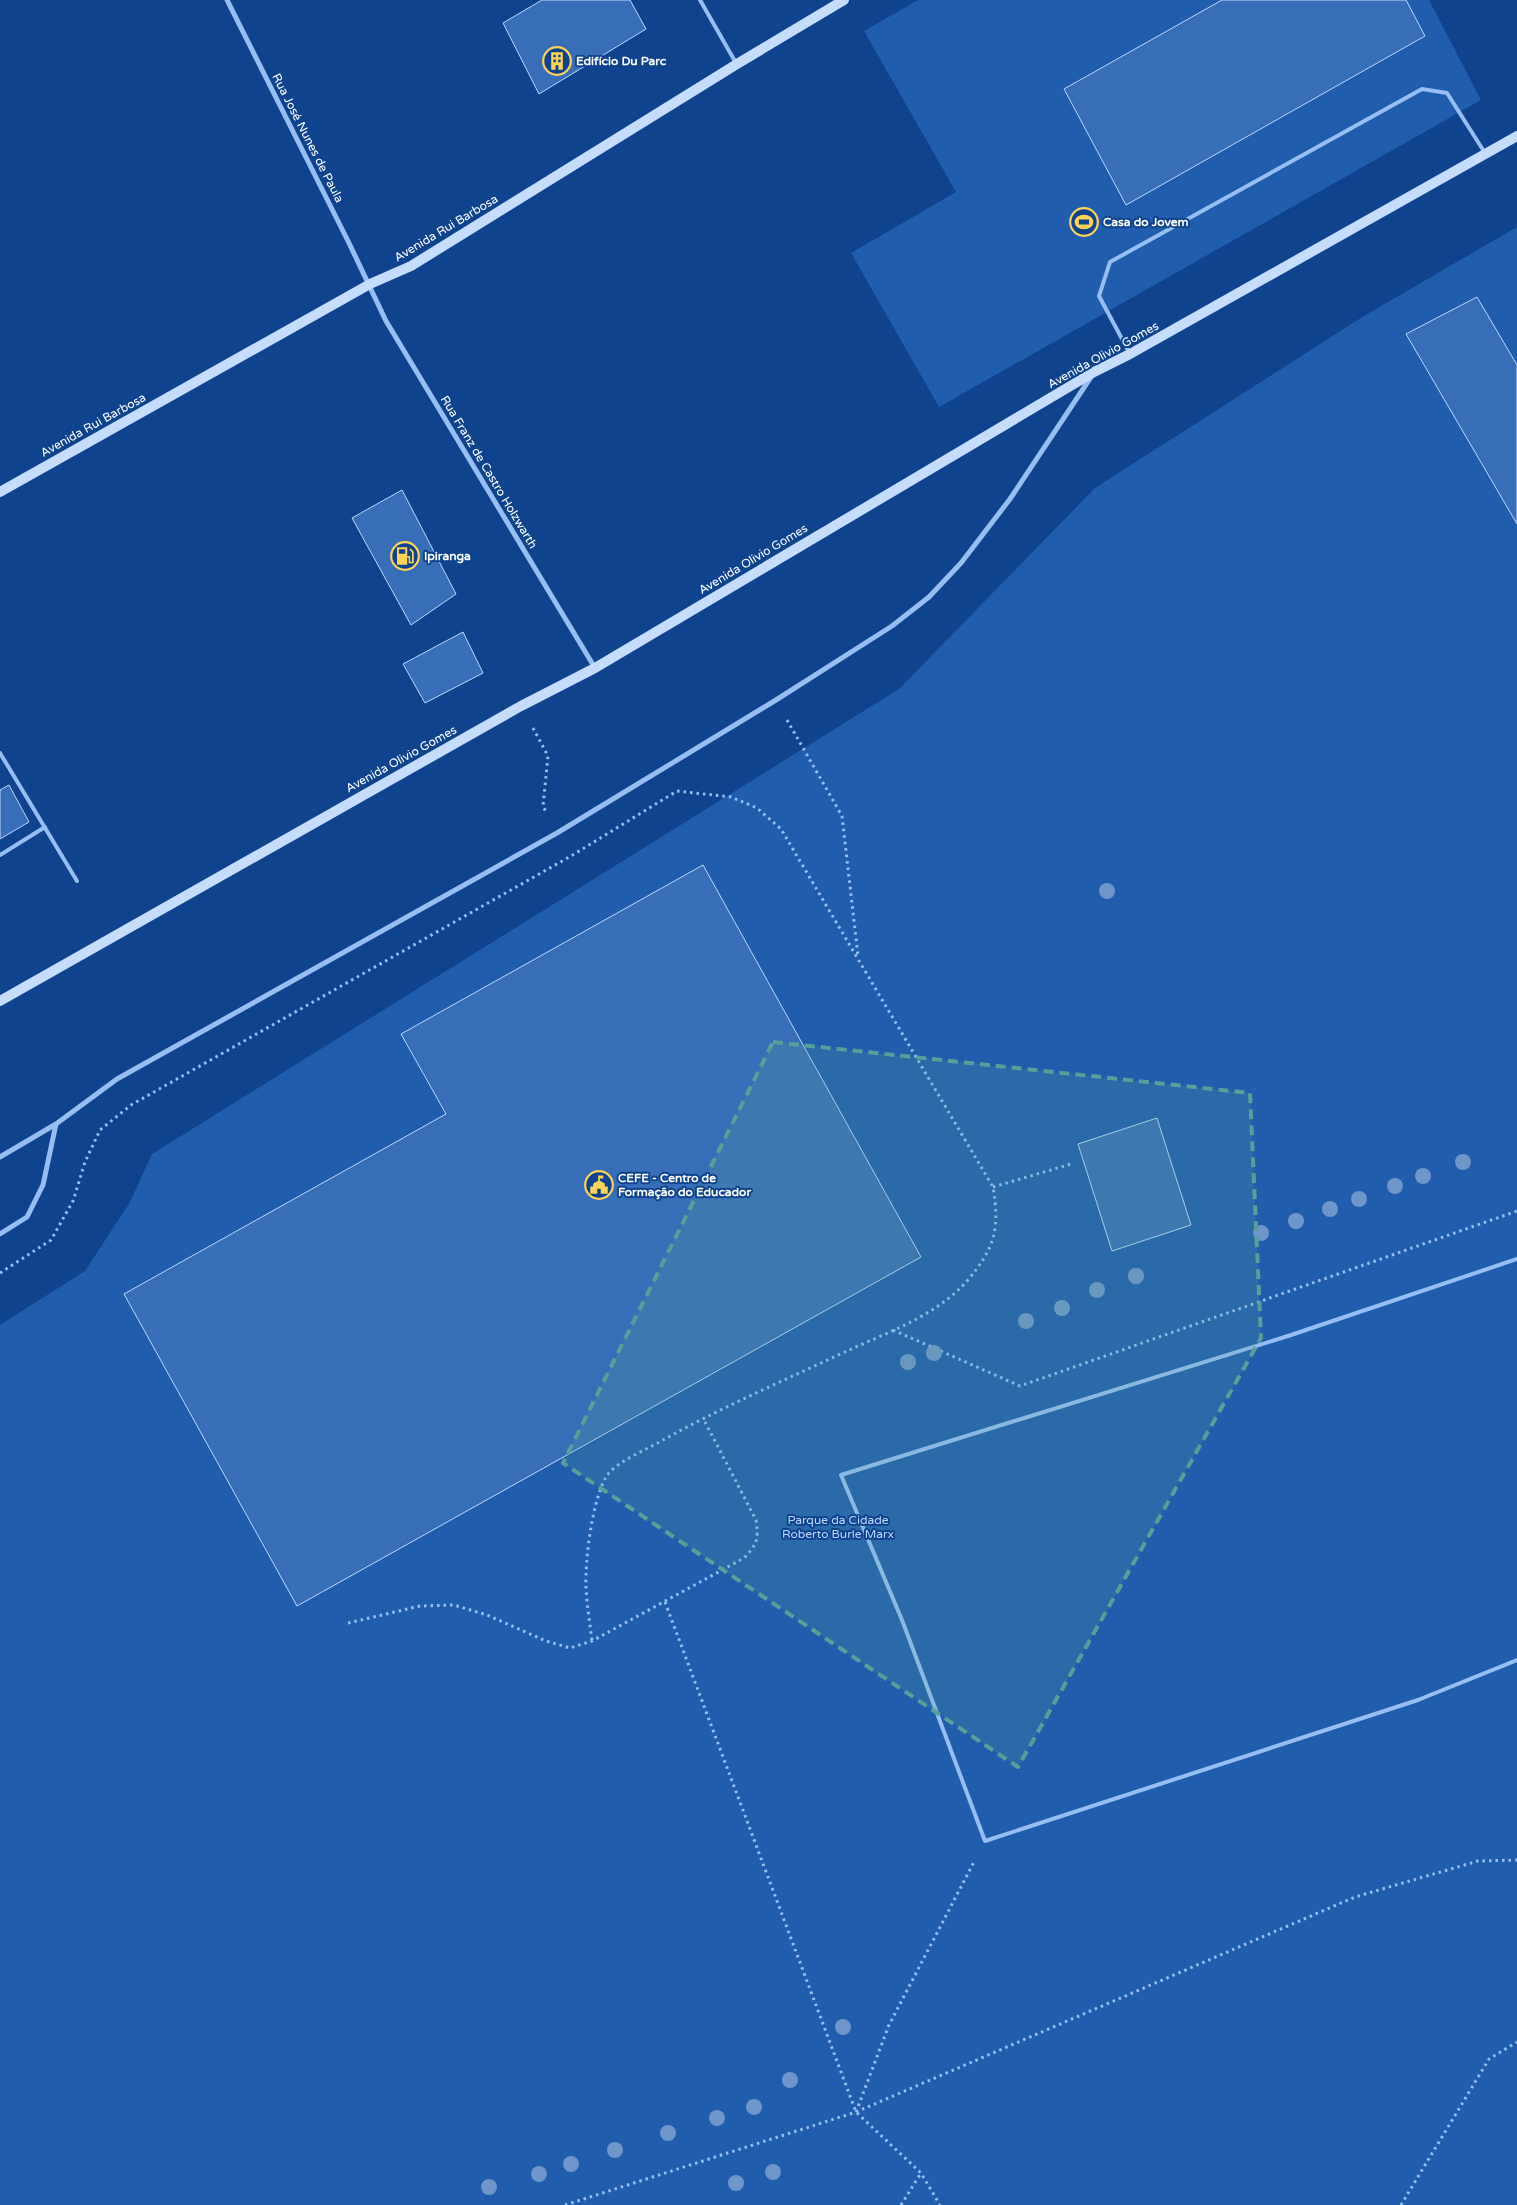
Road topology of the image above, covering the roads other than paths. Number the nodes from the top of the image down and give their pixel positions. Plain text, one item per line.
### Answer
1 (227, 0) edge
2 (700, 0) edge
3 (844, 0) edge
4 (737, 64) junction
5 (1517, 136) edge
6 (1486, 155) junction
7 (370, 284) junction
8 (1130, 354) junction
9 (1094, 372) junction
10 (0, 492) edge
11 (595, 668) junction
12 (0, 753) edge
13 (45, 828) junction
14 (0, 855) edge
15 (77, 881) dead end
16 (0, 1001) edge
17 (56, 1124) junction
18 (0, 1157) edge
19 (0, 1234) edge
20 (1517, 1259) edge
21 (1517, 1660) edge

1 - 7 street, Rua José Nunes de Paula
2 - 4 lane
3 - 4 main road, Avenida Rui Barbosa
4 - 7 main road, Avenida Rui Barbosa
5 - 6 main road, Avenida Olivio Gomes
6 - 8 main road, Avenida Olivio Gomes
6 - 8 lane
7 - 10 main road, Avenida Rui Barbosa
7 - 11 street, Rua Franz de Castro Holzwarth
8 - 9 main road, Avenida Olivio Gomes
9 - 11 main road, Avenida Olivio Gomes
9 - 17 street
11 - 16 main road, Avenida Olivio Gomes
12 - 13 lane
13 - 14 lane
13 - 15 lane
17 - 18 street
17 - 19 street
20 - 21 lane

